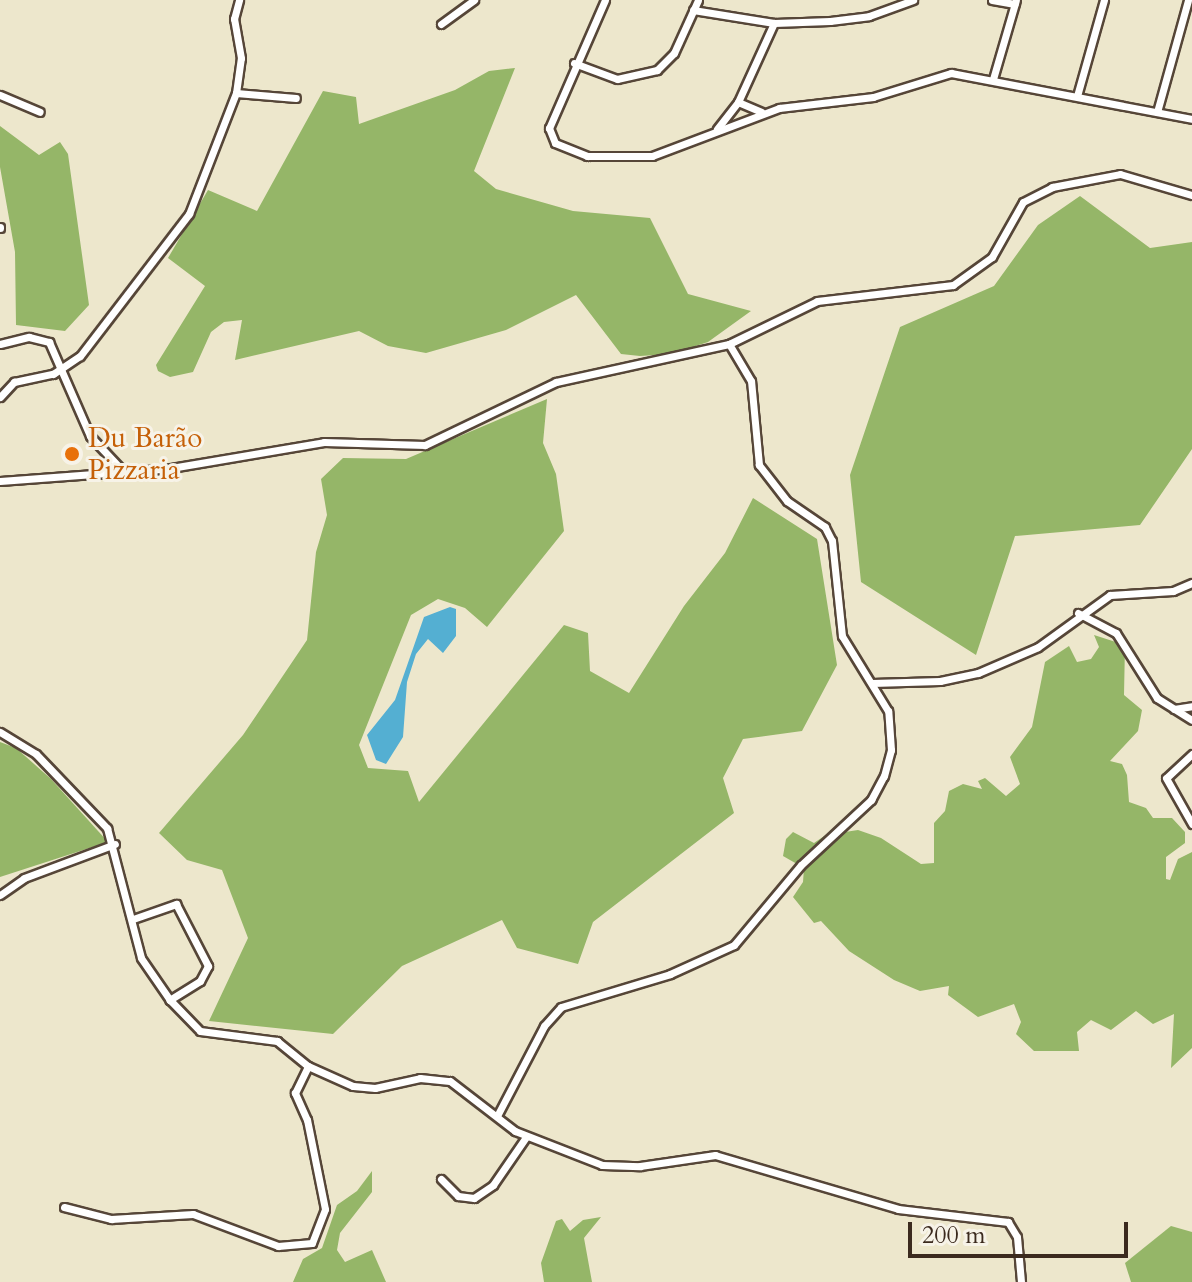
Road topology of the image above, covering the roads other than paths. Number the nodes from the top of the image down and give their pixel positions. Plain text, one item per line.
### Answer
1 (239, 0) edge
2 (474, 0) edge
3 (605, 0) edge
4 (698, 0) edge
5 (913, 0) edge
6 (992, 0) edge
7 (1104, 0) edge
8 (1188, 0) edge
9 (1015, 2) edge
10 (693, 10) junction
11 (774, 23) junction
12 (441, 24) dead end
13 (574, 63) junction
14 (993, 79) junction
15 (236, 93) junction
16 (0, 95) edge
17 (1077, 96) junction
18 (296, 98) dead end
19 (738, 102) junction
20 (40, 112) dead end
21 (1157, 112) junction
22 (762, 113) junction
23 (729, 114) junction
24 (1192, 119) edge
25 (737, 123) junction
26 (717, 131) junction
27 (1192, 195) edge
28 (0, 344) edge
29 (729, 344) junction
30 (62, 370) junction
31 (0, 397) edge
32 (124, 472) junction
33 (0, 481) edge
34 (1190, 588) edge
35 (1078, 613) junction
36 (872, 683) junction
37 (1192, 706) edge
38 (1171, 709) junction
39 (1192, 720) edge
40 (0, 732) edge
41 (1192, 754) edge
42 (1192, 824) edge
43 (115, 844) junction
44 (0, 895) edge
45 (133, 919) junction
46 (170, 1000) junction
47 (308, 1066) junction
48 (497, 1116) junction
49 (526, 1137) junction
50 (441, 1179) dead end
51 (64, 1207) dead end
52 (1021, 1282) edge

1 - 15 street
2 - 12 street
3 - 13 street
4 - 10 street
5 - 11 street
6 - 9 street
7 - 17 street
8 - 21 street
9 - 14 street
10 - 11 street
10 - 13 street
11 - 19 street
13 - 26 street
14 - 17 street
14 - 22 street
15 - 18 street
15 - 30 street
16 - 20 street
17 - 21 street
19 - 22 street
19 - 23 street
21 - 24 street
22 - 25 street
23 - 25 street
23 - 26 street
25 - 26 street
27 - 29 street
28 - 30 street
29 - 32 street
29 - 36 street
30 - 31 street
30 - 32 street
32 - 33 street
34 - 35 street
35 - 36 street
35 - 38 street
36 - 48 street
37 - 38 street
38 - 39 street
40 - 43 street
41 - 42 street
43 - 44 street
43 - 45 street
45 - 46 street
45 - 46 street
46 - 47 street
47 - 48 street
47 - 51 street
48 - 49 street
49 - 50 street
49 - 52 street

